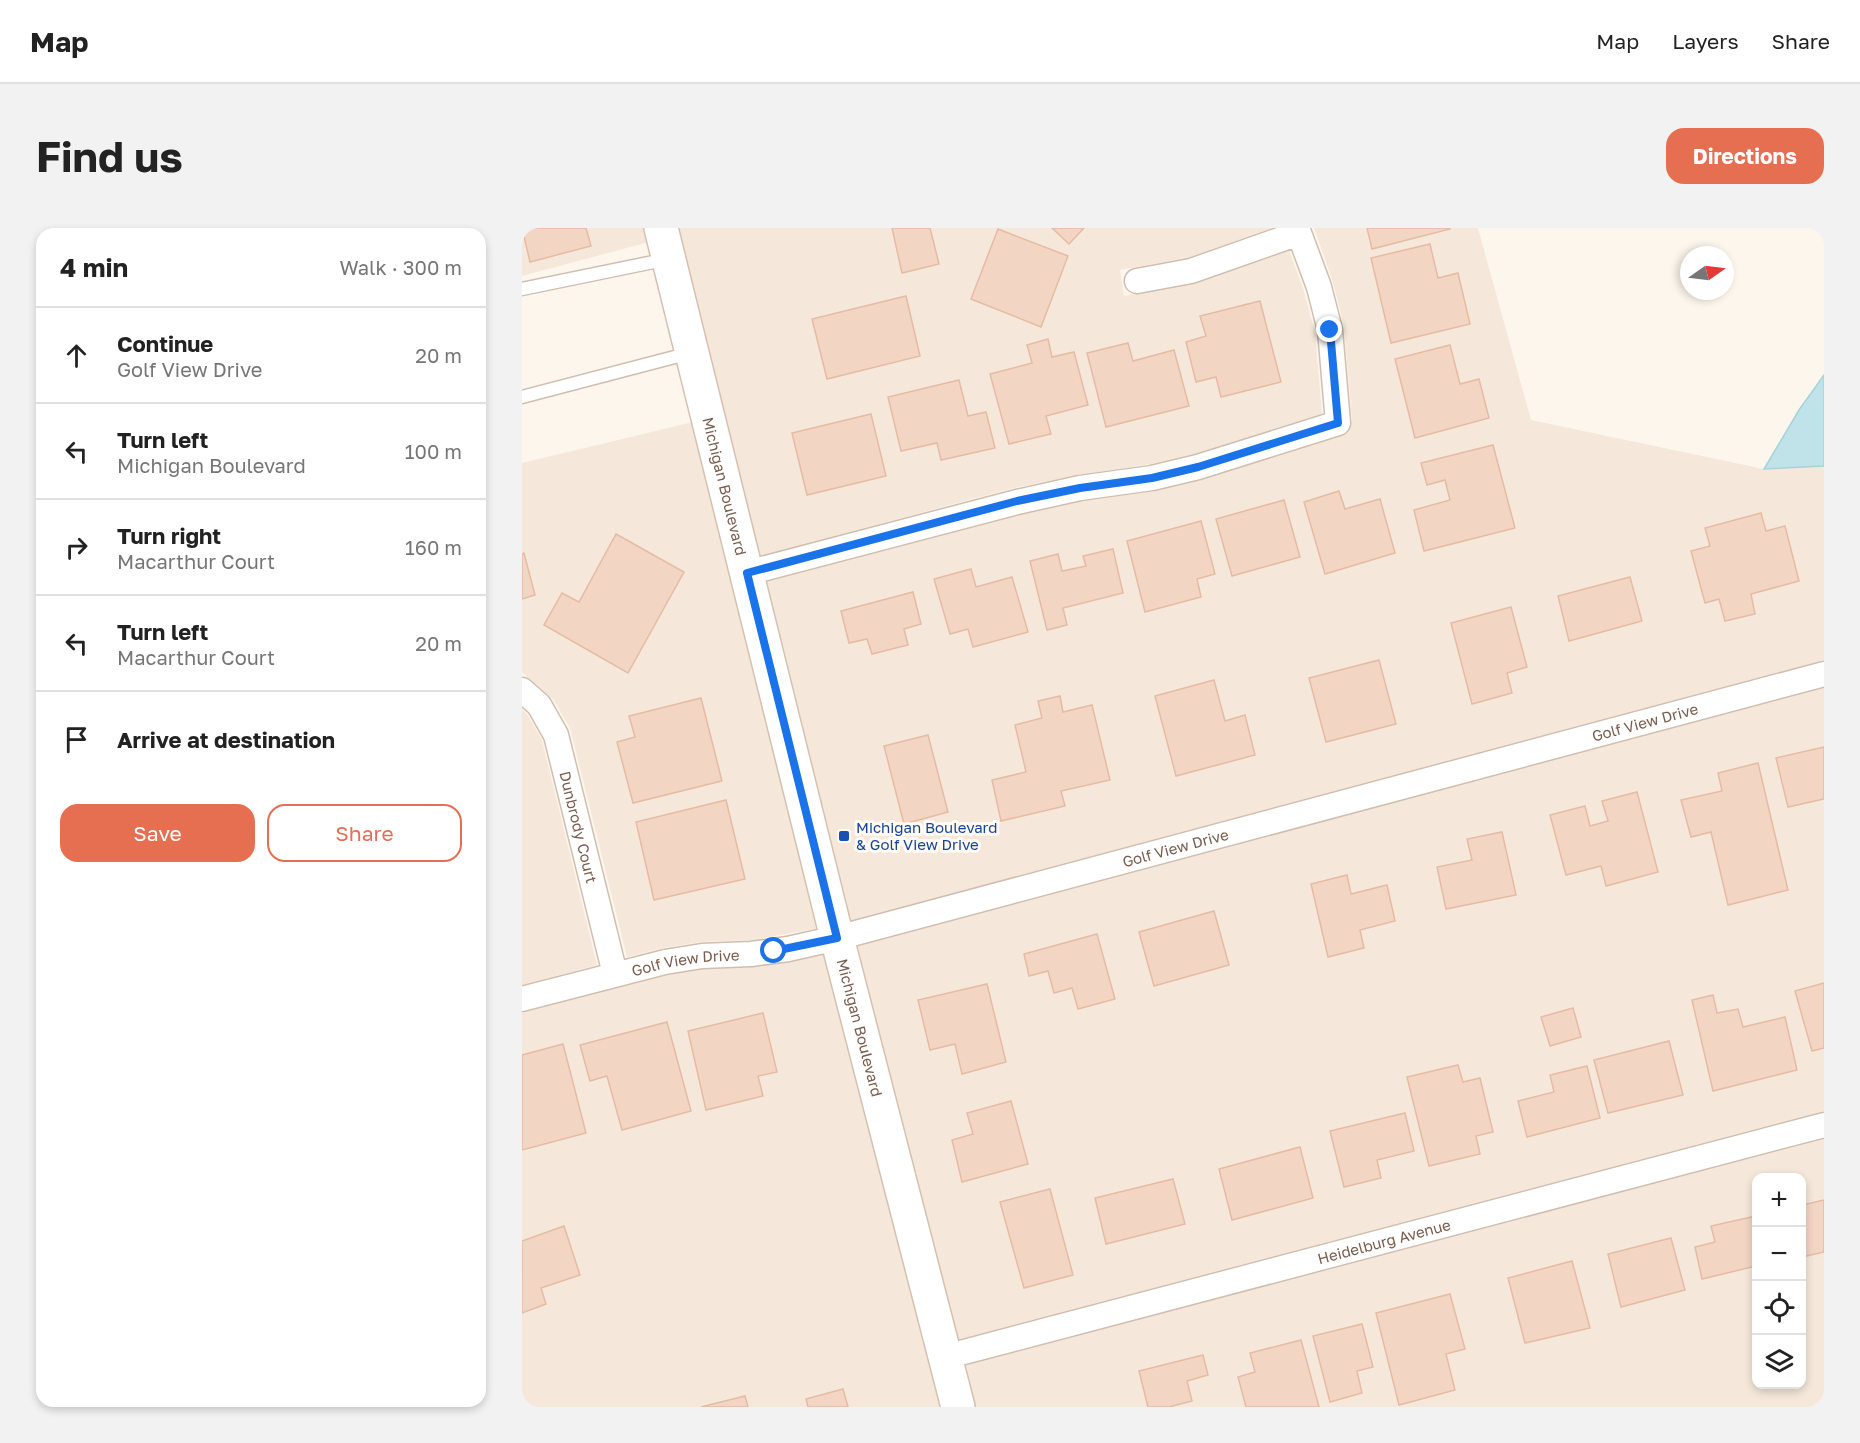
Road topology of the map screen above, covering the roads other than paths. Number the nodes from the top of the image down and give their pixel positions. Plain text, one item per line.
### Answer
1 (661, 228) edge
2 (669, 259) junction
3 (1137, 281) dead end
4 (522, 289) edge
5 (691, 353) junction
6 (522, 397) edge
7 (747, 573) junction
8 (1824, 674) edge
9 (522, 690) edge
10 (837, 938) junction
11 (615, 974) junction
12 (522, 999) edge
13 (1824, 1125) edge
14 (945, 1357) junction
15 (958, 1407) edge

1 - 2 street, Michigan Boulevard
2 - 4 lane
2 - 5 street, Michigan Boulevard
3 - 7 street
5 - 6 lane
5 - 7 street, Michigan Boulevard
7 - 10 street, Michigan Boulevard
8 - 10 street, Golf View Drive
9 - 11 street, Dunbrody Court
10 - 11 street, Golf View Drive
10 - 14 street, Michigan Boulevard
11 - 12 street, Golf View Drive
13 - 14 street, Heidelburg Avenue
14 - 15 street, Michigan Boulevard

